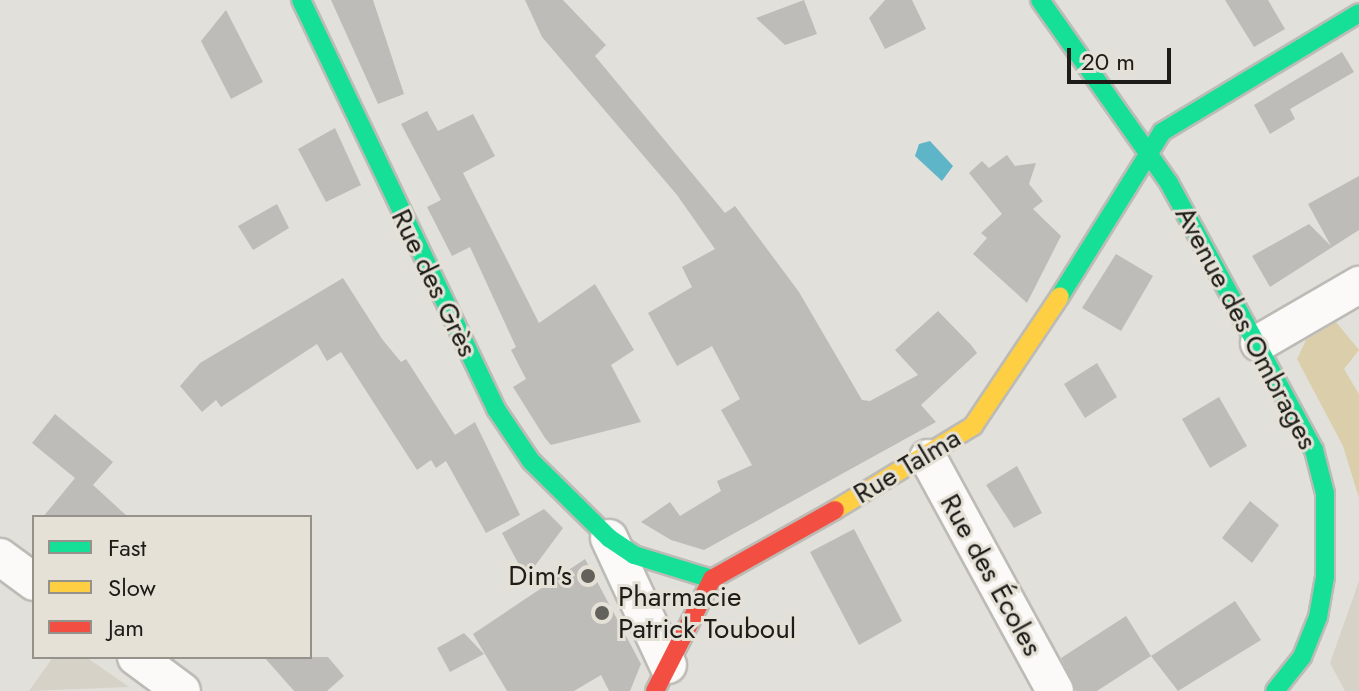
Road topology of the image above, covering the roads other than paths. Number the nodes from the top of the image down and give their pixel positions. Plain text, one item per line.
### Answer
1 (301, 0) edge
2 (1040, 0) edge
3 (1359, 13) edge
4 (1144, 154) junction
5 (1359, 285) edge
6 (1259, 343) junction
7 (928, 458) junction
8 (609, 538) junction
9 (0, 557) edge
10 (712, 579) junction
11 (32, 581) edge
12 (139, 659) edge
13 (662, 678) edge
14 (182, 691) edge
15 (1055, 691) edge
16 (1275, 691) edge

1 - 8 street, Rue des Grès
2 - 4 street, Avenue des Ombrages
3 - 4 street, Rue Talma
4 - 6 street, Avenue des Ombrages
4 - 7 street, Rue Talma
5 - 6 street
6 - 16 street, Avenue des Ombrages
7 - 10 street, Rue Talma
7 - 15 street, Rue des Écoles
8 - 10 street, Rue des Grès
8 - 13 street, Rue des Grès
9 - 11 street
10 - 13 street
12 - 14 street

